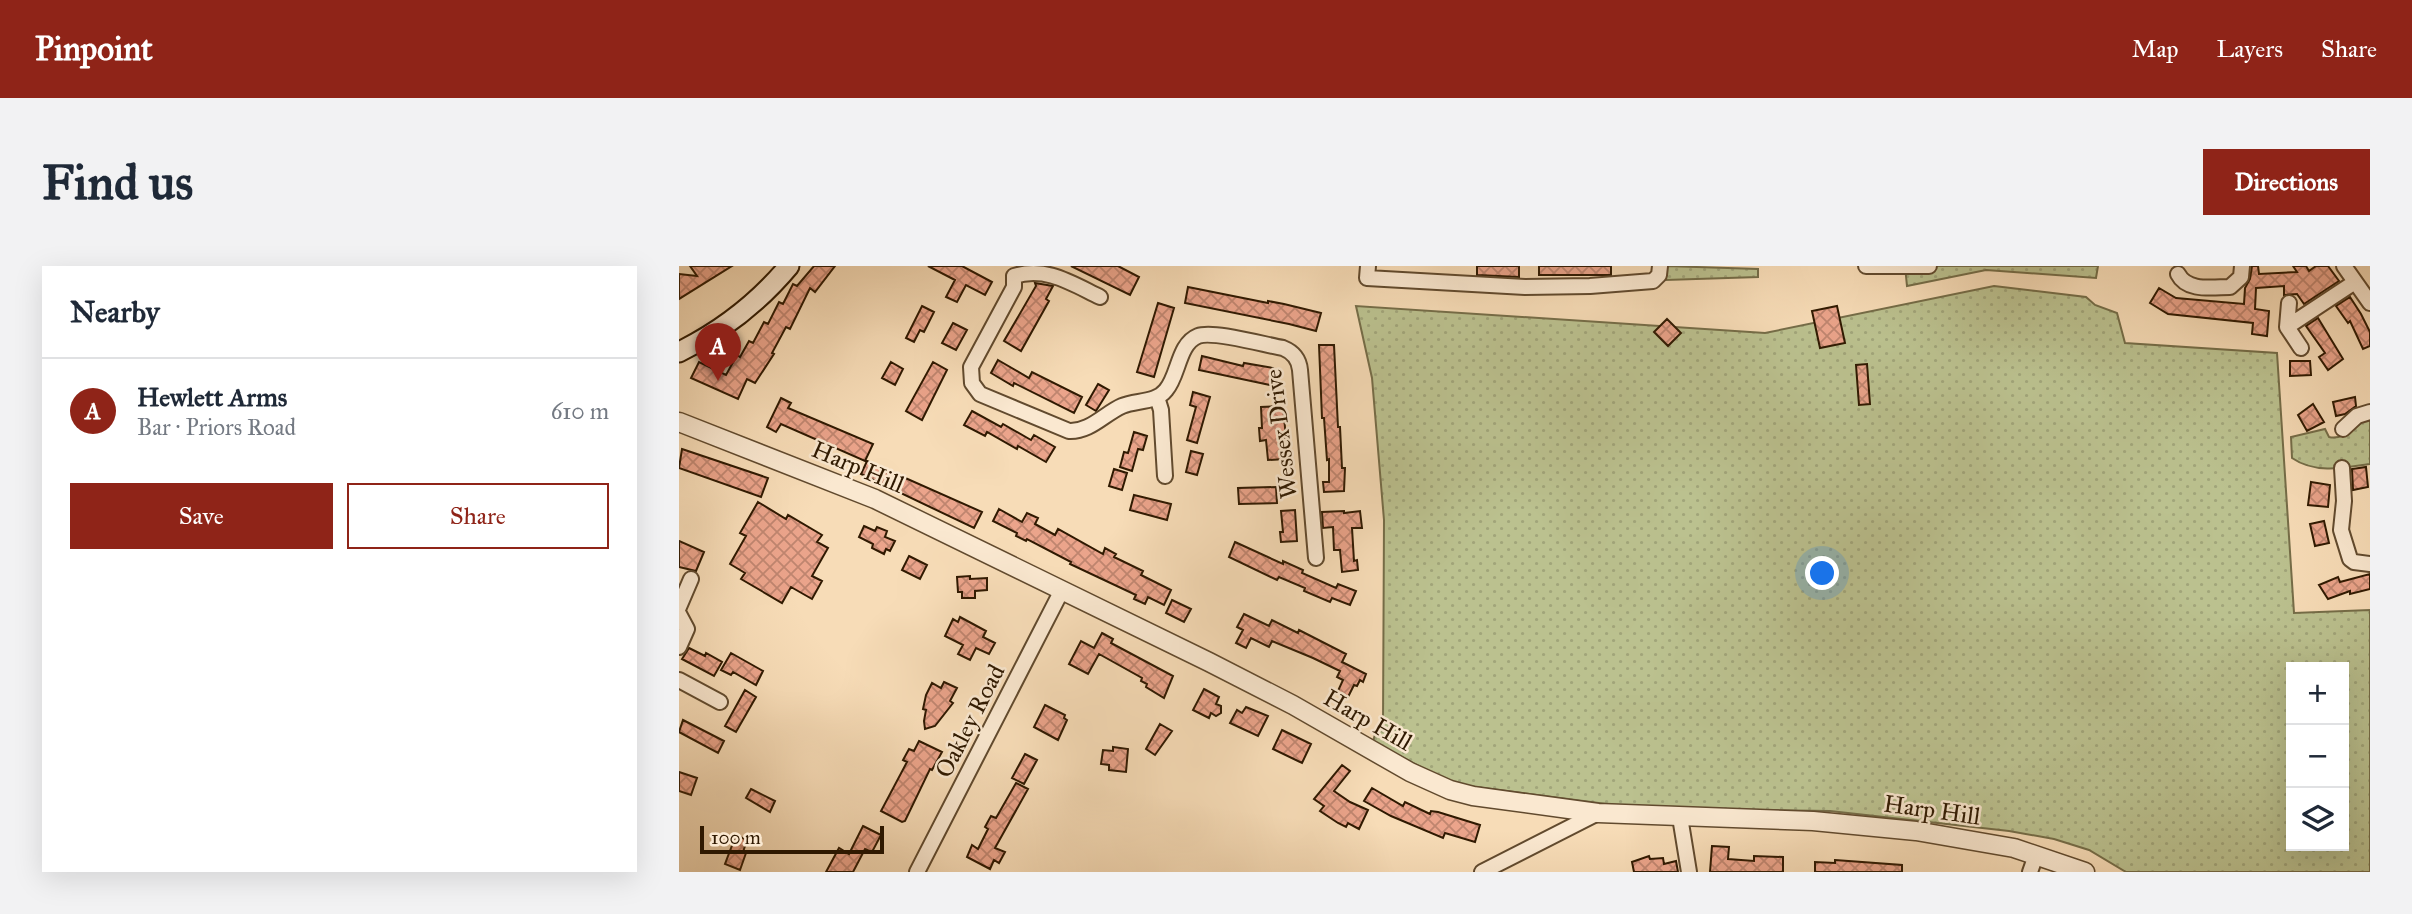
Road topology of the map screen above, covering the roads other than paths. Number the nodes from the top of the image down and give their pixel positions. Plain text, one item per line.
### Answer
1 (789, 266) edge
2 (1002, 266) edge
3 (1368, 266) edge
4 (1660, 266) edge
5 (1866, 266) edge
6 (1905, 266) edge
7 (1929, 266) edge
8 (2242, 266) edge
9 (2344, 266) edge
10 (2178, 274) dead end
11 (1014, 275) junction
12 (2355, 282) junction
13 (1100, 297) dead end
14 (2289, 303) dead end
15 (2370, 303) edge
16 (2287, 327) junction
17 (2301, 348) dead end
18 (679, 352) edge
19 (1157, 397) junction
20 (2370, 412) edge
21 (679, 422) edge
22 (2343, 429) dead end
23 (2343, 468) dead end
24 (1165, 476) dead end
25 (1316, 558) dead end
26 (2370, 564) edge
27 (691, 579) dead end
28 (1062, 590) junction
29 (679, 607) edge
30 (679, 614) edge
31 (679, 646) edge
32 (679, 680) edge
33 (720, 702) dead end
34 (1598, 813) junction
35 (1680, 817) junction
36 (2033, 863) edge
37 (917, 872) edge
38 (1482, 872) edge
39 (1689, 872) edge
40 (2085, 872) edge

1 - 18 main road
2 - 11 street
3 - 4 street
5 - 6 street
6 - 7 street
8 - 10 street
9 - 12 street
11 - 13 street
11 - 19 street
12 - 15 street
12 - 16 street
14 - 16 street
16 - 17 street
19 - 24 street
19 - 25 street, Wessex Drive
20 - 22 street
21 - 28 street, Harp Hill
23 - 26 street
27 - 29 street
28 - 34 street, Harp Hill
28 - 37 street, Oakley Road
30 - 31 street
32 - 33 street
34 - 35 street, Harp Hill
34 - 38 street
35 - 36 street, Harp Hill
35 - 39 street
36 - 40 street, Harp Hill

